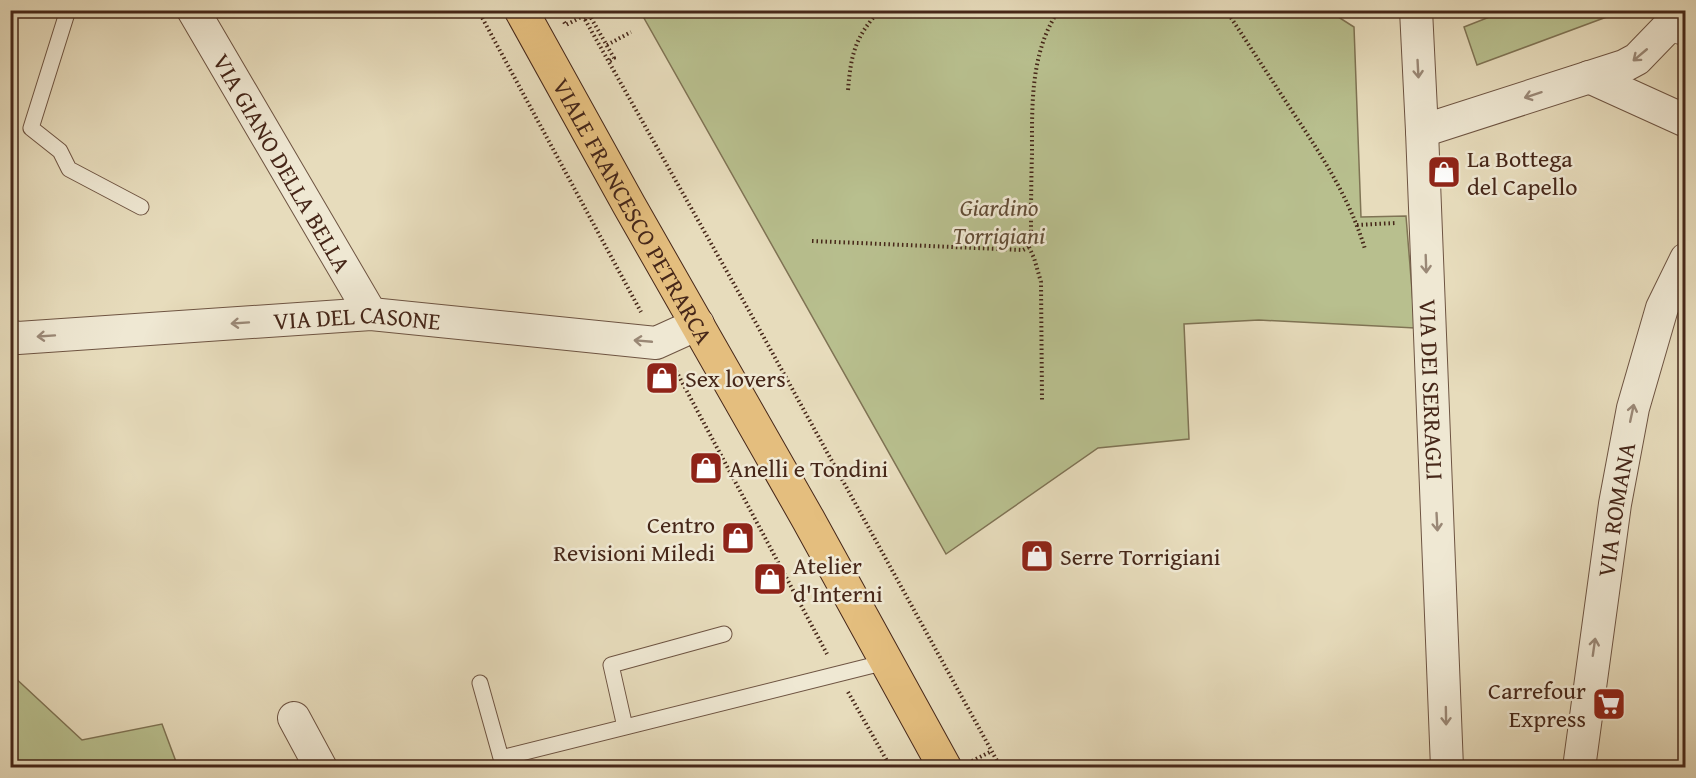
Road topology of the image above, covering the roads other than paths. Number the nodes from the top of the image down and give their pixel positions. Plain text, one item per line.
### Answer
1 (68, 10) edge
2 (193, 10) edge
3 (521, 10) edge
4 (1416, 10) edge
5 (1686, 29) edge
6 (1588, 77) junction
7 (1686, 121) edge
8 (1422, 131) junction
9 (141, 207) dead end
10 (1686, 259) edge
11 (371, 314) junction
12 (698, 324) junction
13 (10, 336) edge
14 (724, 634) dead end
15 (886, 662) junction
16 (480, 683) dead end
17 (294, 718) dead end
18 (625, 727) junction
19 (321, 768) edge
20 (945, 768) edge
21 (1448, 768) edge
22 (1579, 768) edge

1 - 9 lane
2 - 11 street, VIA GIANO DELLA BELLA
3 - 12 main road, VIALE FRANCESCO PETRARCA
4 -> 8 street, VIA DEI SERRAGLI
5 -> 6 street
6 - 7 street
6 -> 8 street
8 -> 21 street, VIA DEI SERRAGLI
22 -> 10 street, VIA ROMANA
12 -> 11 street, VIA DEL CASONE
11 -> 13 street, VIA DEL CASONE
12 - 15 main road, VIALE FRANCESCO PETRARCA
14 - 18 lane
15 - 18 lane
15 - 20 main road, VIALE FRANCESCO PETRARCA
16 - 18 lane
17 - 19 street

